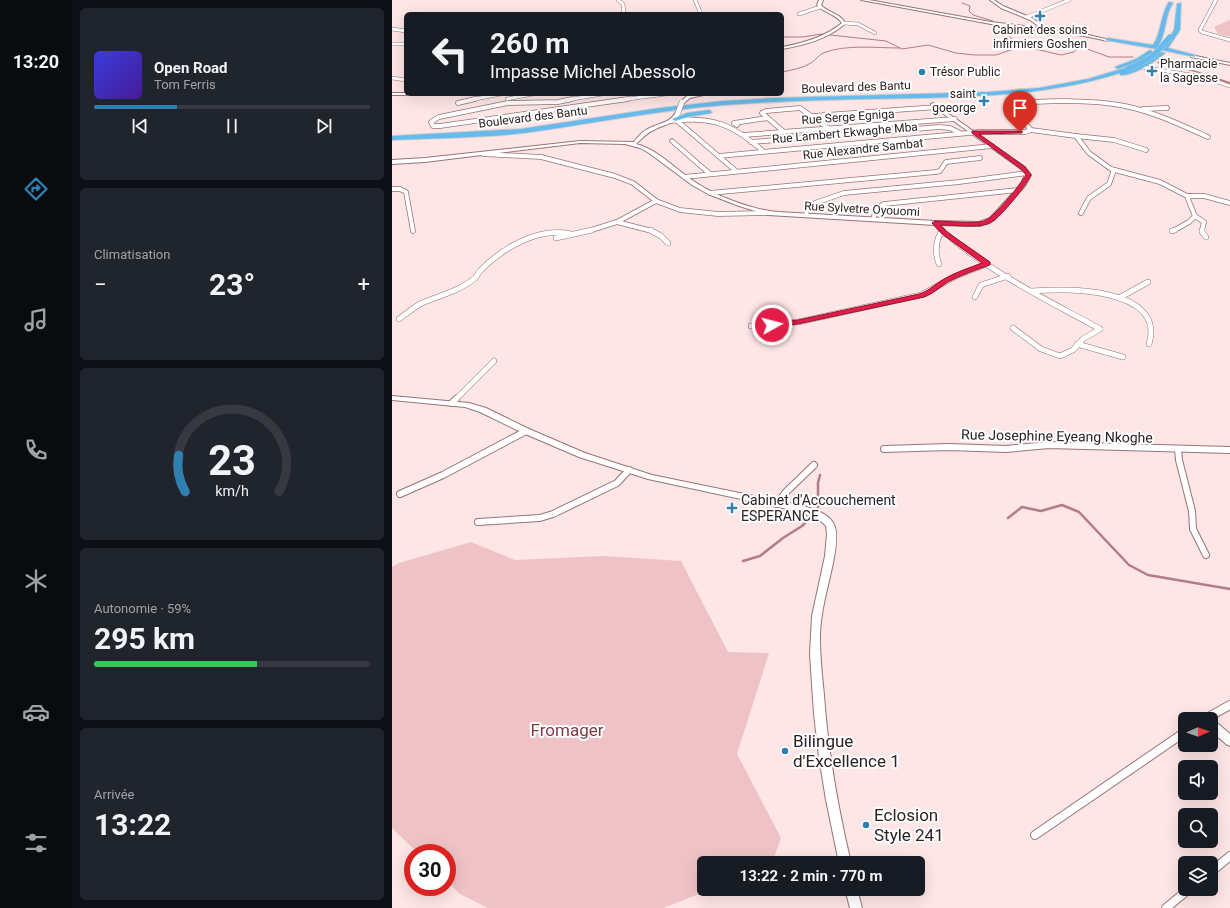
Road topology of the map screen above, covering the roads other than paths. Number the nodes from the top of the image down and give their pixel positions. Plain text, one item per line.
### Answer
1 (618, 0) edge
2 (695, 0) edge
3 (821, 0) edge
4 (863, 0) edge
5 (992, 0) edge
6 (1069, 0) edge
7 (1184, 0) edge
8 (1216, 0) edge
9 (1175, 3) edge
10 (820, 7) junction
11 (624, 12) edge
12 (699, 12) edge
13 (799, 14) dead end
14 (1027, 17) junction
15 (844, 23) junction
16 (1040, 26) junction
17 (1031, 28) junction
18 (392, 29) edge
19 (404, 31) edge
20 (1049, 31) junction
21 (875, 32) dead end
22 (1170, 37) junction
23 (1160, 39) junction
24 (1108, 40) joint
25 (1230, 40) edge
26 (1122, 43) junction
27 (392, 44) edge
28 (404, 44) edge
29 (784, 48) edge
30 (1150, 49) junction
31 (1165, 51) junction
32 (1193, 56) junction
33 (1156, 58) junction
34 (1138, 59) junction
35 (1200, 59) junction
36 (1230, 65) edge
37 (1141, 67) junction
38 (1126, 68) junction
39 (392, 78) edge
40 (404, 80) edge
41 (1088, 81) junction
42 (1068, 82) junction
43 (1230, 86) edge
44 (1039, 90) junction
45 (392, 94) edge
46 (404, 94) edge
47 (491, 96) edge
48 (524, 96) edge
49 (591, 96) edge
50 (607, 96) edge
51 (649, 96) edge
52 (694, 96) edge
53 (887, 98) junction
54 (821, 100) junction
55 (606, 101) junction
56 (1014, 102) junction
57 (458, 103) dead end
58 (486, 104) dead end
59 (935, 105) joint
60 (1167, 108) dead end
61 (1136, 109) junction
62 (813, 116) junction
63 (675, 118) junction
64 (768, 118) junction
65 (955, 119) junction
66 (737, 126) dead end
67 (828, 128) junction
68 (1031, 130) junction
69 (784, 132) junction
70 (974, 132) junction
71 (960, 133) junction
72 (392, 134) edge
73 (743, 135) junction
74 (1076, 136) junction
75 (1208, 137) dead end
76 (392, 138) edge
77 (640, 139) junction
78 (672, 141) dead end
79 (752, 142) junction
80 (626, 143) junction
81 (992, 146) junction
82 (642, 147) junction
83 (1146, 150) dead end
84 (763, 151) junction
85 (480, 154) junction
86 (719, 156) junction
87 (980, 158) dead end
88 (392, 162) edge
89 (1114, 170) junction
90 (736, 171) junction
91 (1027, 172) junction
92 (710, 174) junction
93 (684, 177) junction
94 (392, 189) edge
95 (1018, 190) junction
96 (710, 193) junction
97 (1190, 196) junction
98 (656, 201) junction
99 (1230, 203) edge
100 (768, 213) junction
101 (1081, 213) dead end
102 (806, 215) junction
103 (1195, 216) junction
104 (874, 219) junction
105 (617, 222) junction
106 (935, 223) junction
107 (413, 231) dead end
108 (1172, 231) dead end
109 (945, 233) junction
110 (571, 234) junction
111 (1206, 237) dead end
112 (556, 238) dead end
113 (668, 244) dead end
114 (939, 264) dead end
115 (987, 264) junction
116 (1008, 276) junction
117 (1148, 282) dead end
118 (1032, 291) junction
119 (975, 297) dead end
120 (1119, 298) junction
121 (399, 319) dead end
122 (751, 326) dead end
123 (1013, 328) dead end
124 (1078, 344) junction
125 (1149, 344) dead end
126 (1123, 357) dead end
127 (494, 361) dead end
128 (392, 398) edge
129 (452, 403) junction
130 (526, 431) junction
131 (884, 449) dead end
132 (1178, 450) junction
133 (1230, 450) edge
134 (814, 465) dead end
135 (629, 470) junction
136 (400, 494) dead end
137 (777, 504) junction
138 (478, 522) dead end
139 (1206, 555) dead end
140 (1230, 705) edge
141 (1218, 712) edge
142 (1218, 730) edge
143 (1178, 737) edge
144 (1230, 741) edge
145 (1035, 835) dead end
146 (844, 856) edge
147 (1230, 856) edge
148 (1218, 866) edge
149 (853, 896) edge
150 (1181, 896) edge
151 (856, 908) edge
152 (1166, 908) edge

1 - 11 street
2 - 12 street
3 - 10 street
4 - 17 street
5 - 14 street
6 - 14 street
7 - 9 highway
8 - 25 street
9 - 22 highway
9 - 22 highway
9 - 23 highway
10 - 13 street
10 - 15 street
14 - 16 street
15 - 21 street
15 - 29 street
16 - 17 street
16 - 20 street
17 - 20 street
18 - 19 street
20 - 24 street
22 - 31 highway
22 - 32 highway
22 - 38 highway, bridge
23 - 26 highway
23 - 30 highway
24 - 26 highway
26 - 30 highway
26 - 34 highway
27 - 28 street
30 - 31 highway
30 - 34 highway
31 - 32 highway
31 - 33 highway
31 - 35 highway
32 - 36 main road
33 - 35 highway
33 - 37 highway
34 - 42 highway
35 - 36 main road
37 - 41 highway
37 - 43 street
38 - 41 highway, Boulevard des Bantu
38 - 42 highway, Boulevard des Bantu
39 - 40 street
41 - 44 highway, Boulevard des Bantu
42 - 72 highway, Boulevard des Bantu
44 - 53 highway, Boulevard des Bantu
44 - 56 highway
45 - 46 street
47 - 57 street
48 - 58 street
49 - 55 street
50 - 55 street
51 - 55 street
52 - 63 street, bridge
53 - 54 highway, Boulevard des Bantu
53 - 56 highway
54 - 63 highway
54 - 76 highway, Boulevard des Bantu
56 - 61 street
56 - 68 street
59 - 62 street
59 - 65 street
60 - 61 street
61 - 75 street
62 - 64 street
62 - 67 street
63 - 73 street
63 - 77 street
63 - 86 street
64 - 66 street
64 - 69 street
65 - 67 street, Rue Serge Egniga
65 - 70 street
67 - 69 street, Rue Serge Egniga
68 - 70 street, Rue Lambert Ekwaghe Mba
68 - 74 street, Rue Lambert Ekwaghe Mba
69 - 73 street, Rue Serge Egniga
70 - 71 street, Rue Lambert Ekwaghe Mba
70 - 81 street
71 - 79 street
71 - 84 street, Rue Lambert Ekwaghe Mba
73 - 79 street
74 - 83 street, Rue Lambert Ekwaghe Mba
74 - 89 street
77 - 80 street
77 - 82 street
78 - 92 street
79 - 84 street
80 - 82 street
80 - 85 street
81 - 90 street, Rue Alexandre Sambat
81 - 91 street
82 - 93 street, Rue Sylvetre Oyouomi
84 - 86 street, Rue Lambert Ekwaghe Mba
85 - 88 street
85 - 98 street
86 - 90 street
87 - 96 street
89 - 97 street
89 - 101 street
90 - 92 street
91 - 95 street, Rue Sylvetre Oyouomi
91 - 102 street
92 - 93 street
93 - 96 street, Rue Sylvetre Oyouomi
94 - 107 street
95 - 104 street
95 - 106 street, Rue Sylvetre Oyouomi
96 - 100 street, Rue Sylvetre Oyouomi
97 - 99 street
97 - 103 street
98 - 100 street
98 - 105 street
100 - 102 street, Rue Sylvetre Oyouomi
102 - 104 street, Rue Sylvetre Oyouomi
103 - 108 street
103 - 111 street
104 - 106 street, Rue Sylvetre Oyouomi
105 - 110 street
105 - 113 street
106 - 109 street
109 - 114 street
109 - 115 street
110 - 112 street
110 - 121 street
115 - 116 street
115 - 122 street
116 - 118 street
116 - 119 street
117 - 120 street
118 - 120 street
118 - 124 street
120 - 125 street
123 - 124 street
124 - 126 street
127 - 129 street
128 - 129 street
129 - 130 street
130 - 135 street
130 - 136 street
131 - 132 street, Rue Josephine Eyeang Nkoghe
132 - 133 street, Rue Josephine Eyeang Nkoghe
132 - 139 street
134 - 137 street
135 - 137 street
135 - 138 street
137 - 146 street
140 - 141 street
142 - 144 street
143 - 145 street
147 - 148 street
149 - 151 street
150 - 152 street

